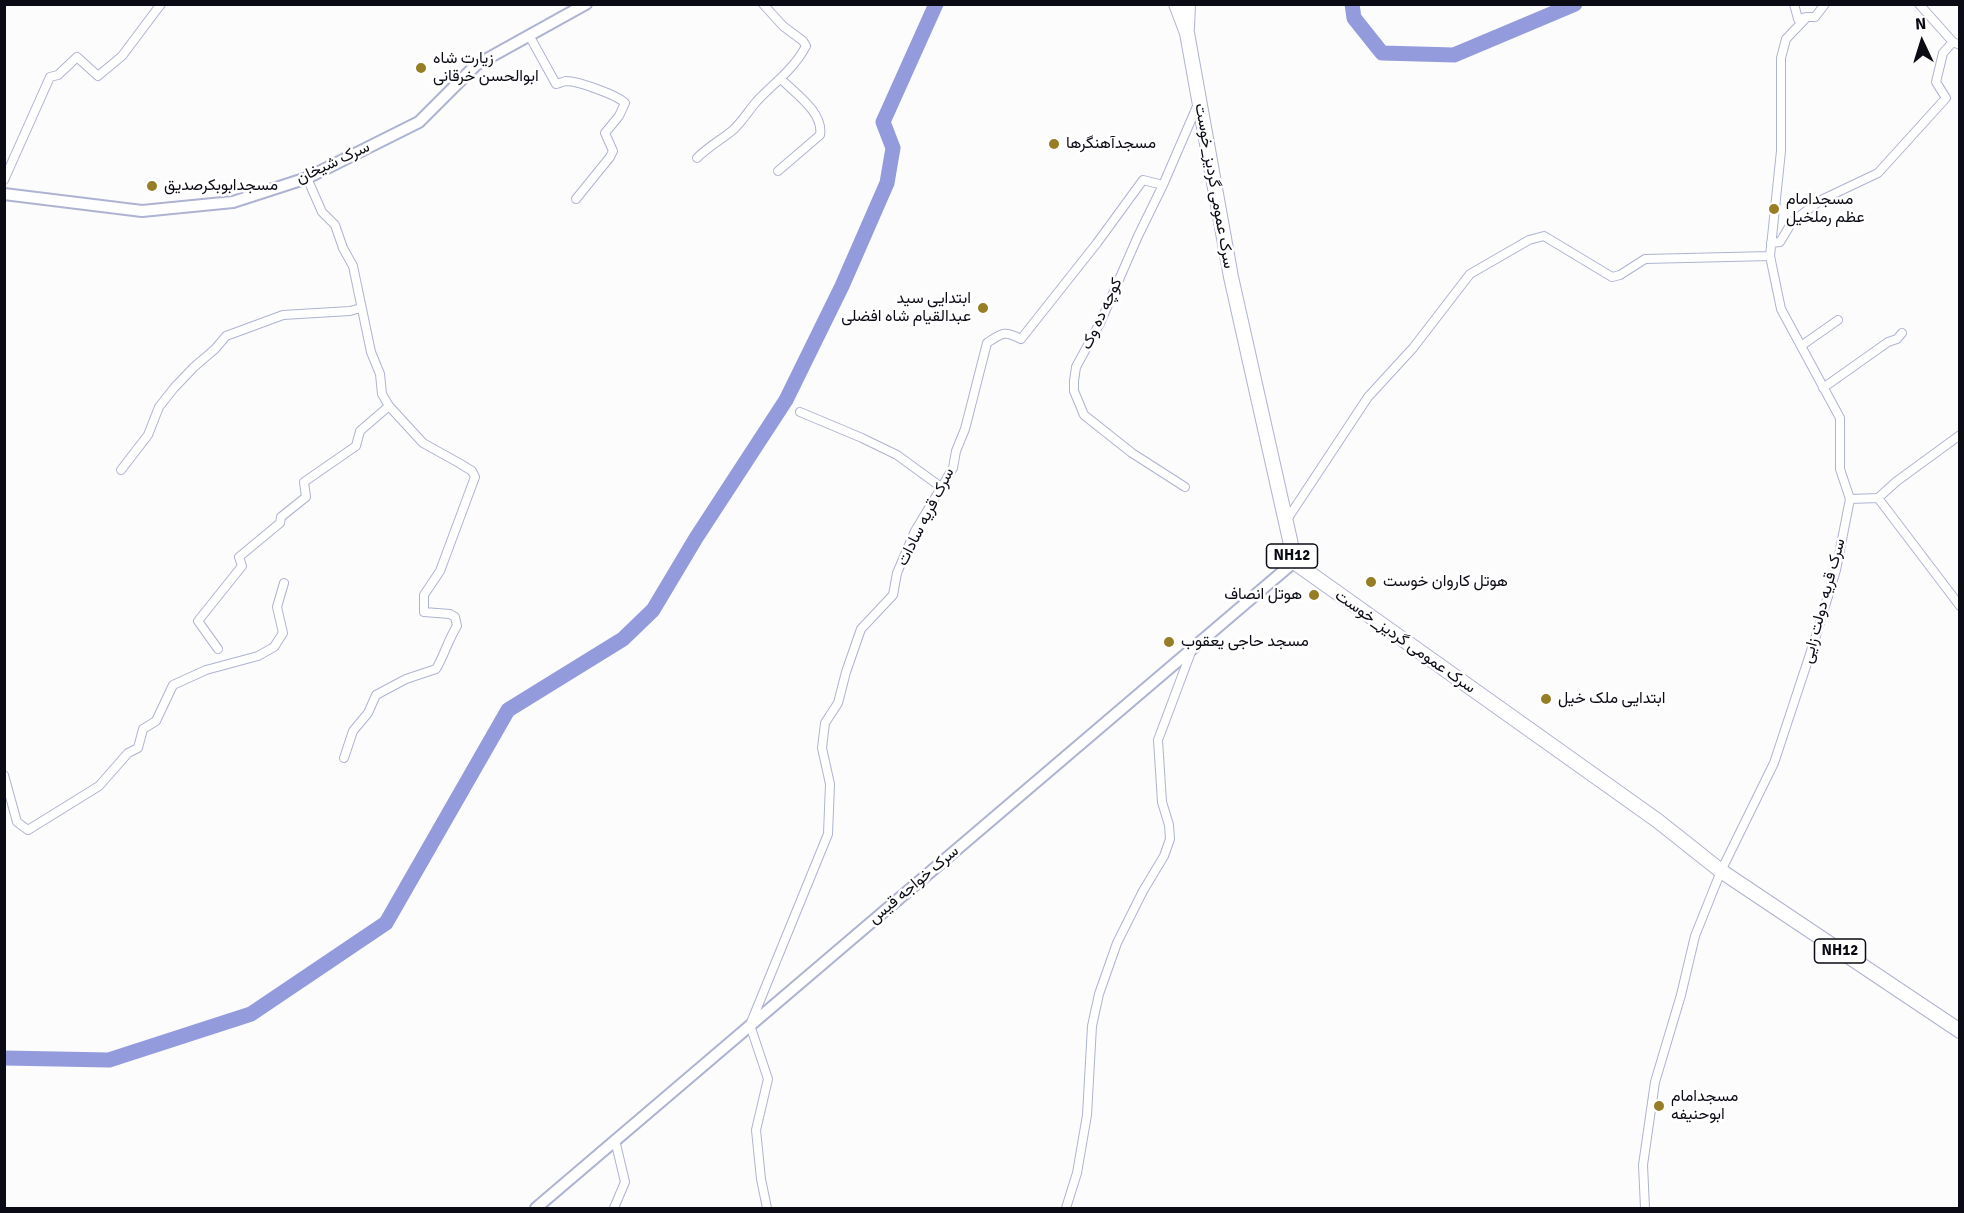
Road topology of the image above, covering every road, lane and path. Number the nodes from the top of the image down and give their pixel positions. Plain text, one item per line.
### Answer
1 (161, 4) edge
2 (586, 4) edge
3 (763, 4) edge
4 (1176, 4) edge
5 (1188, 4) edge
6 (1794, 4) edge
7 (1825, 4) edge
8 (1919, 4) edge
9 (1807, 17) junction
10 (1187, 33) junction
11 (530, 37) junction
12 (1956, 44) edge
13 (782, 79) junction
14 (1199, 102) junction
15 (697, 158) dead end
16 (778, 171) dead end
17 (307, 178) junction
18 (4, 180) edge
19 (1163, 185) junction
20 (4, 194) edge
21 (576, 199) dead end
22 (1771, 243) junction
23 (1770, 256) junction
24 (362, 308) junction
25 (1838, 320) dead end
26 (1902, 333) dead end
27 (1801, 346) junction
28 (1823, 388) junction
29 (389, 406) junction
30 (800, 412) dead end
31 (1959, 435) edge
32 (121, 470) dead end
33 (941, 487) junction
34 (1185, 487) dead end
35 (1878, 498) junction
36 (1850, 499) junction
37 (1286, 520) junction
38 (1294, 562) junction
39 (284, 583) dead end
40 (1959, 606) edge
41 (218, 649) dead end
42 (1192, 649) junction
43 (344, 758) dead end
44 (4, 775) edge
45 (1721, 872) junction
46 (750, 1025) junction
47 (1959, 1031) edge
48 (615, 1140) junction
49 (536, 1209) edge
50 (614, 1209) edge
51 (767, 1209) edge
52 (1066, 1209) edge
53 (1645, 1209) edge

1 - 18 street
2 - 11 street, سرک شیخان
3 - 13 street
4 - 10 highway, سرک عمومی گردیز_خوست / NH12
5 - 10 highway, سرک عمومی گردیز_خوست / NH12
6 - 9 street
7 - 9 street, سرک قریه دولت زایی
8 - 12 street
9 - 22 street, سرک قریه دولت زایی
10 - 14 highway, سرک عمومی گردیز_خوست / NH12
11 - 17 street, سرک شیخان
11 - 21 street
12 - 22 street
13 - 15 street
13 - 16 street
14 - 19 street, کوچه ده وک
14 - 37 highway, سرک عمومی گردیز_خوست / NH12
17 - 20 street, سرک شیخان
17 - 24 street
19 - 33 street, سرک قریه سادات
19 - 34 street, کوچه ده وک
22 - 23 street, سرک قریه دولت زایی
23 - 27 street, سرک قریه دولت زایی
23 - 37 street
24 - 29 street
24 - 32 street
25 - 27 street
26 - 28 street
27 - 28 street, سرک قریه دولت زایی
28 - 36 street, سرک قریه دولت زایی
29 - 41 street
29 - 43 street
30 - 33 street
31 - 35 street
33 - 46 street, سرک قریه سادات
35 - 36 street
35 - 40 street
36 - 45 street, سرک قریه دولت زایی
37 - 38 highway, سرک عمومی گردیز_خوست / NH12
38 - 42 street, سرک خواجه قیس
38 - 45 highway, سرک عمومی گردیز_خوست / NH12
39 - 44 street
42 - 46 street, سرک خواجه قیس
42 - 52 street
45 - 47 highway, سرک عمومی گردیز_خوست / NH12
45 - 53 street, سرک قریه دولت زایی
46 - 48 street, سرک خواجه قیس
46 - 51 street
48 - 49 street, سرک خواجه قیس
48 - 50 street

